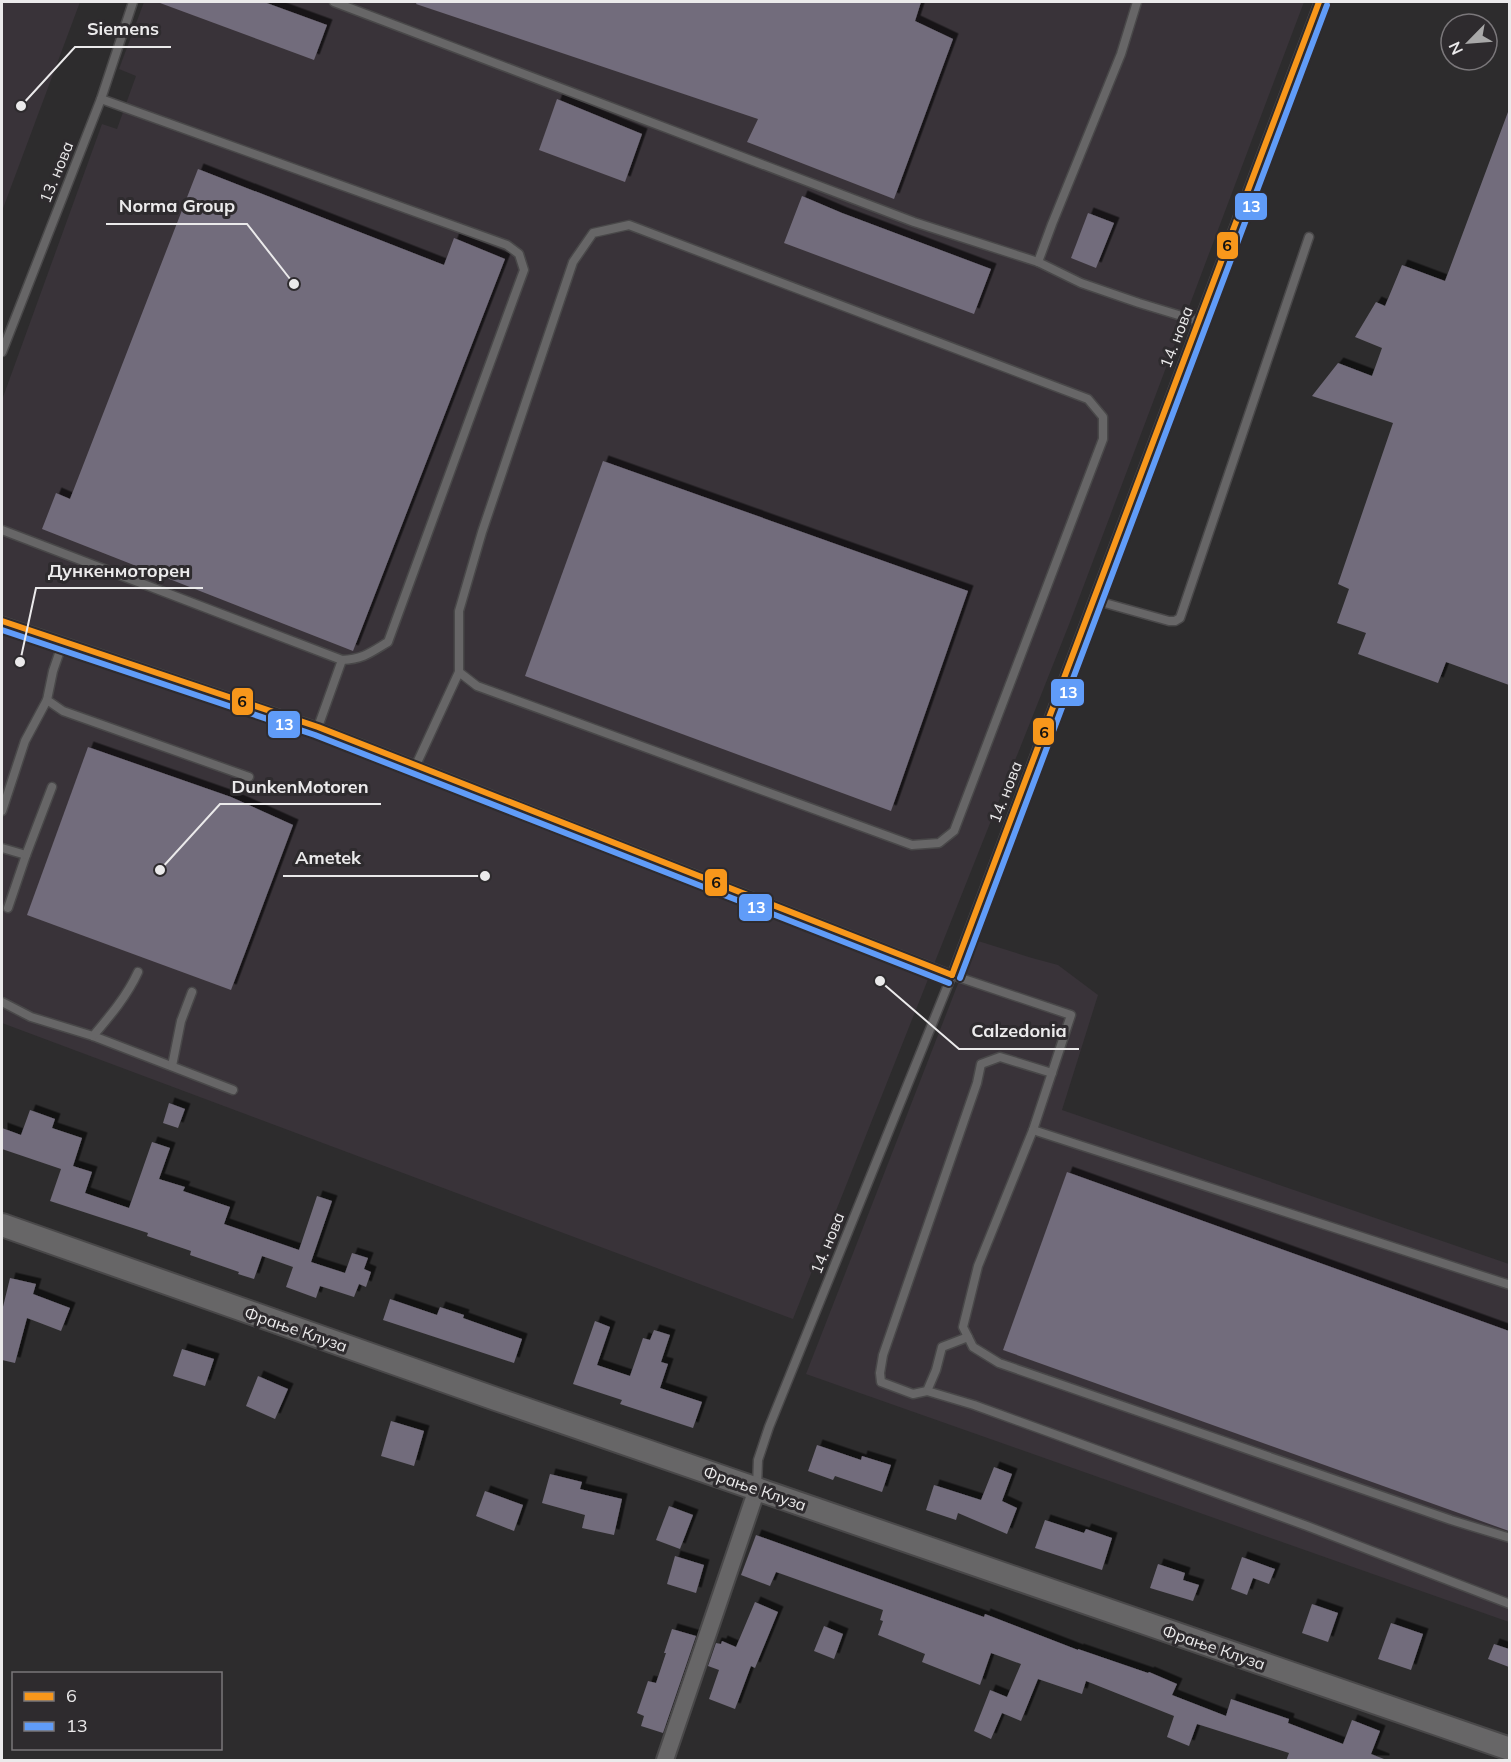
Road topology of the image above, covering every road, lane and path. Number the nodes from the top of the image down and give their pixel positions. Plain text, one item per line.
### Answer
1 (133, 2) edge
2 (334, 2) edge
3 (1137, 2) edge
4 (1319, 2) edge
5 (101, 99) junction
6 (1309, 237) dead end
7 (1038, 262) junction
8 (1198, 321) junction
9 (2, 352) edge
10 (2, 530) edge
11 (1094, 600) junction
12 (2, 621) edge
13 (63, 642) junction
14 (342, 660) junction
15 (459, 672) junction
16 (47, 700) junction
17 (318, 727) junction
18 (417, 765) junction
19 (249, 777) dead end
20 (52, 787) dead end
21 (2, 811) edge
22 (2, 848) edge
23 (26, 855) junction
24 (8, 908) dead end
25 (138, 972) dead end
26 (952, 975) junction
27 (192, 992) dead end
28 (2, 1002) edge
29 (93, 1036) junction
30 (172, 1066) junction
31 (1052, 1072) junction
32 (233, 1090) dead end
33 (1033, 1130) junction
34 (2, 1225) edge
35 (1509, 1285) edge
36 (968, 1337) junction
37 (927, 1391) junction
38 (757, 1489) junction
39 (1509, 1538) edge
40 (1509, 1604) edge
41 (1509, 1749) edge
42 (665, 1761) edge

1 - 5 lane, 13. нова
2 - 7 lane
3 - 7 lane
4 - 8 lane, 14. нова
5 - 9 lane, 13. нова
5 - 14 lane
6 - 11 lane
7 - 8 lane
8 - 11 lane, 14. нова
10 - 14 lane
11 - 26 lane, 14. нова
12 - 13 lane
13 - 16 lane
13 - 17 lane
14 - 17 lane
15 - 15 lane
15 - 18 lane
16 - 19 lane
16 - 21 lane
17 - 18 lane
18 - 26 lane
20 - 23 lane
22 - 23 lane
23 - 24 lane
25 - 29 lane
26 - 31 lane
26 - 38 lane, 14. нова
27 - 30 lane
28 - 29 lane
29 - 30 lane
30 - 32 lane
31 - 33 lane
31 - 37 lane
33 - 35 lane
33 - 36 lane
34 - 38 main road, Фрање Клуза
36 - 37 lane
36 - 39 lane
37 - 40 lane
38 - 41 main road, Фрање Клуза
38 - 42 street

